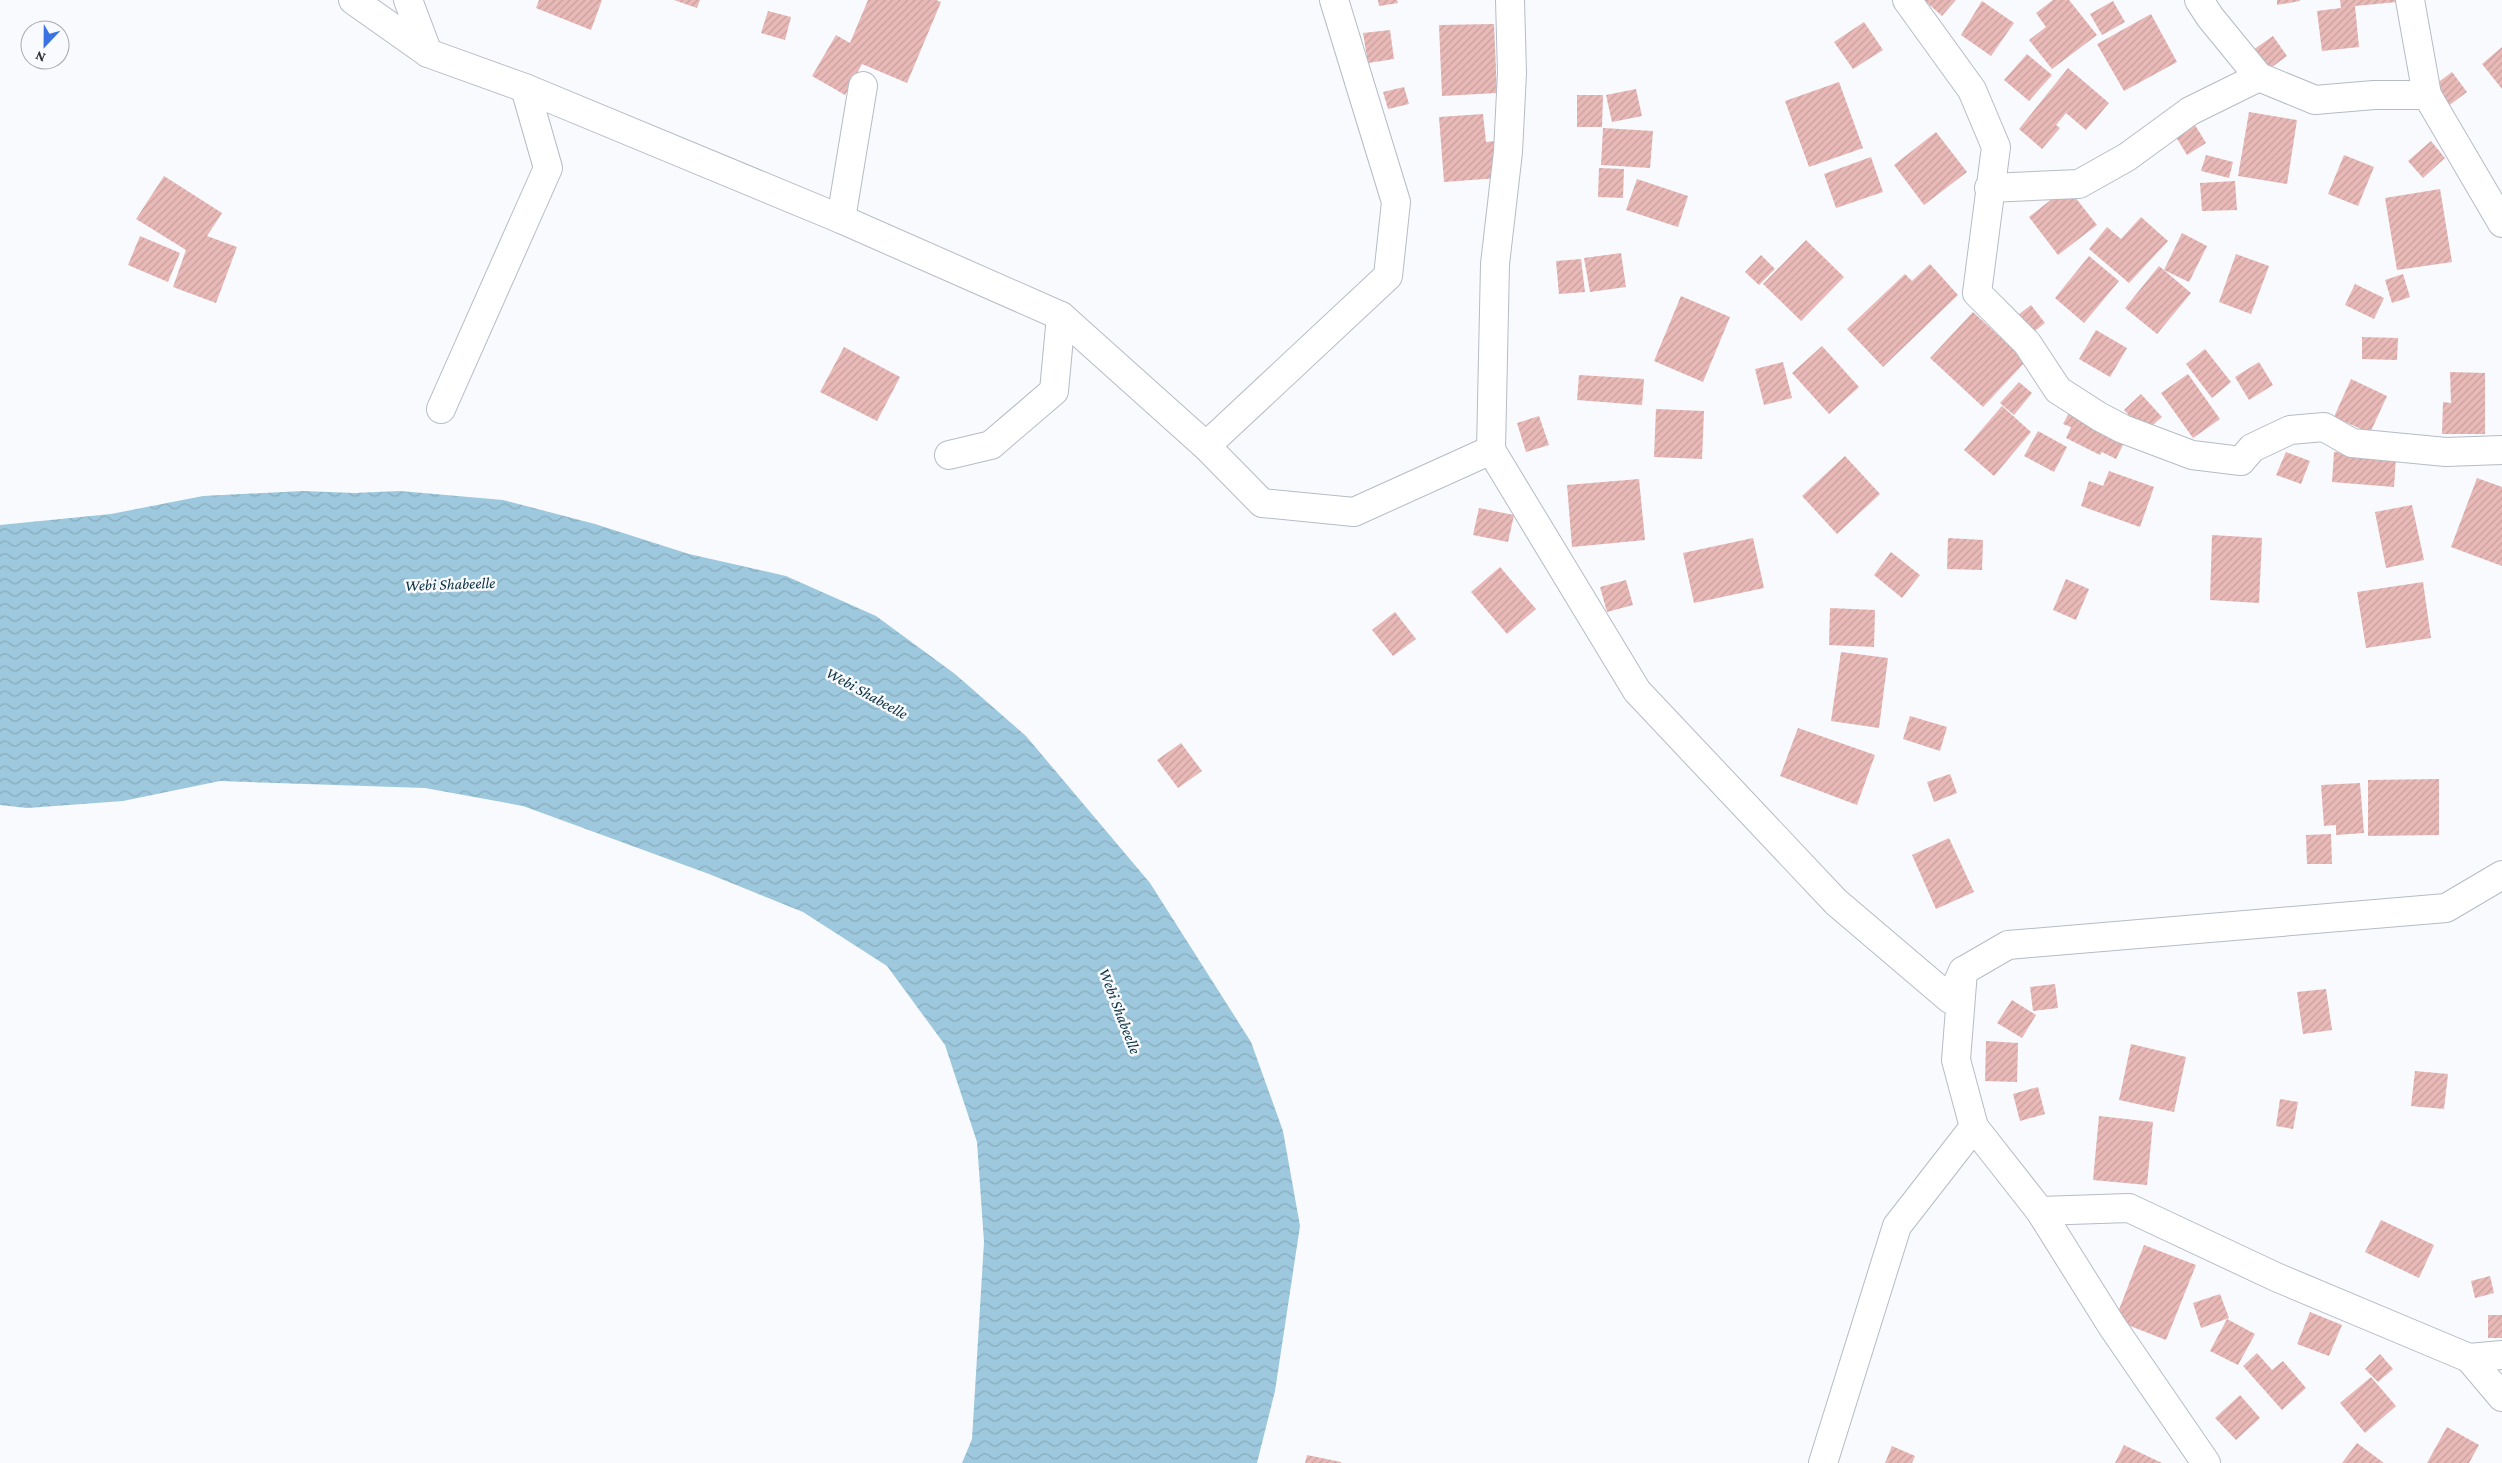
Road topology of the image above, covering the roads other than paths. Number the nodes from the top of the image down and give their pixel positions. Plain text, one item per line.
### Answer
1 (353, 0) edge
2 (408, 0) edge
3 (1334, 0) edge
4 (1907, 0) edge
5 (2199, 0) edge
6 (2410, 0) edge
7 (1515, 2) edge
8 (428, 53) junction
9 (2259, 78) junction
10 (863, 86) dead end
11 (525, 88) junction
12 (2426, 95) junction
13 (1989, 188) junction
14 (841, 219) junction
15 (2502, 223) edge
16 (1061, 316) junction
17 (441, 408) dead end
18 (1206, 446) junction
19 (1491, 450) junction
20 (2502, 450) edge
21 (949, 455) dead end
22 (2502, 875) edge
23 (1963, 970) junction
24 (1974, 1127) junction
25 (2040, 1211) junction
26 (2502, 1354) edge
27 (2469, 1358) junction
28 (2502, 1397) edge
29 (1823, 1463) edge
30 (2206, 1463) edge

1 - 8 street
2 - 8 street
3 - 18 street
4 - 13 street
5 - 9 street
6 - 12 street
7 - 19 street
8 - 11 street
9 - 12 street
9 - 13 street
10 - 14 street
11 - 14 street
11 - 17 street
12 - 15 street
13 - 20 street
14 - 16 street
16 - 18 street
16 - 21 street
18 - 19 street
19 - 23 street
22 - 23 street
23 - 24 street
24 - 25 street
24 - 29 street
25 - 27 street
25 - 30 street
26 - 27 street
27 - 28 street

